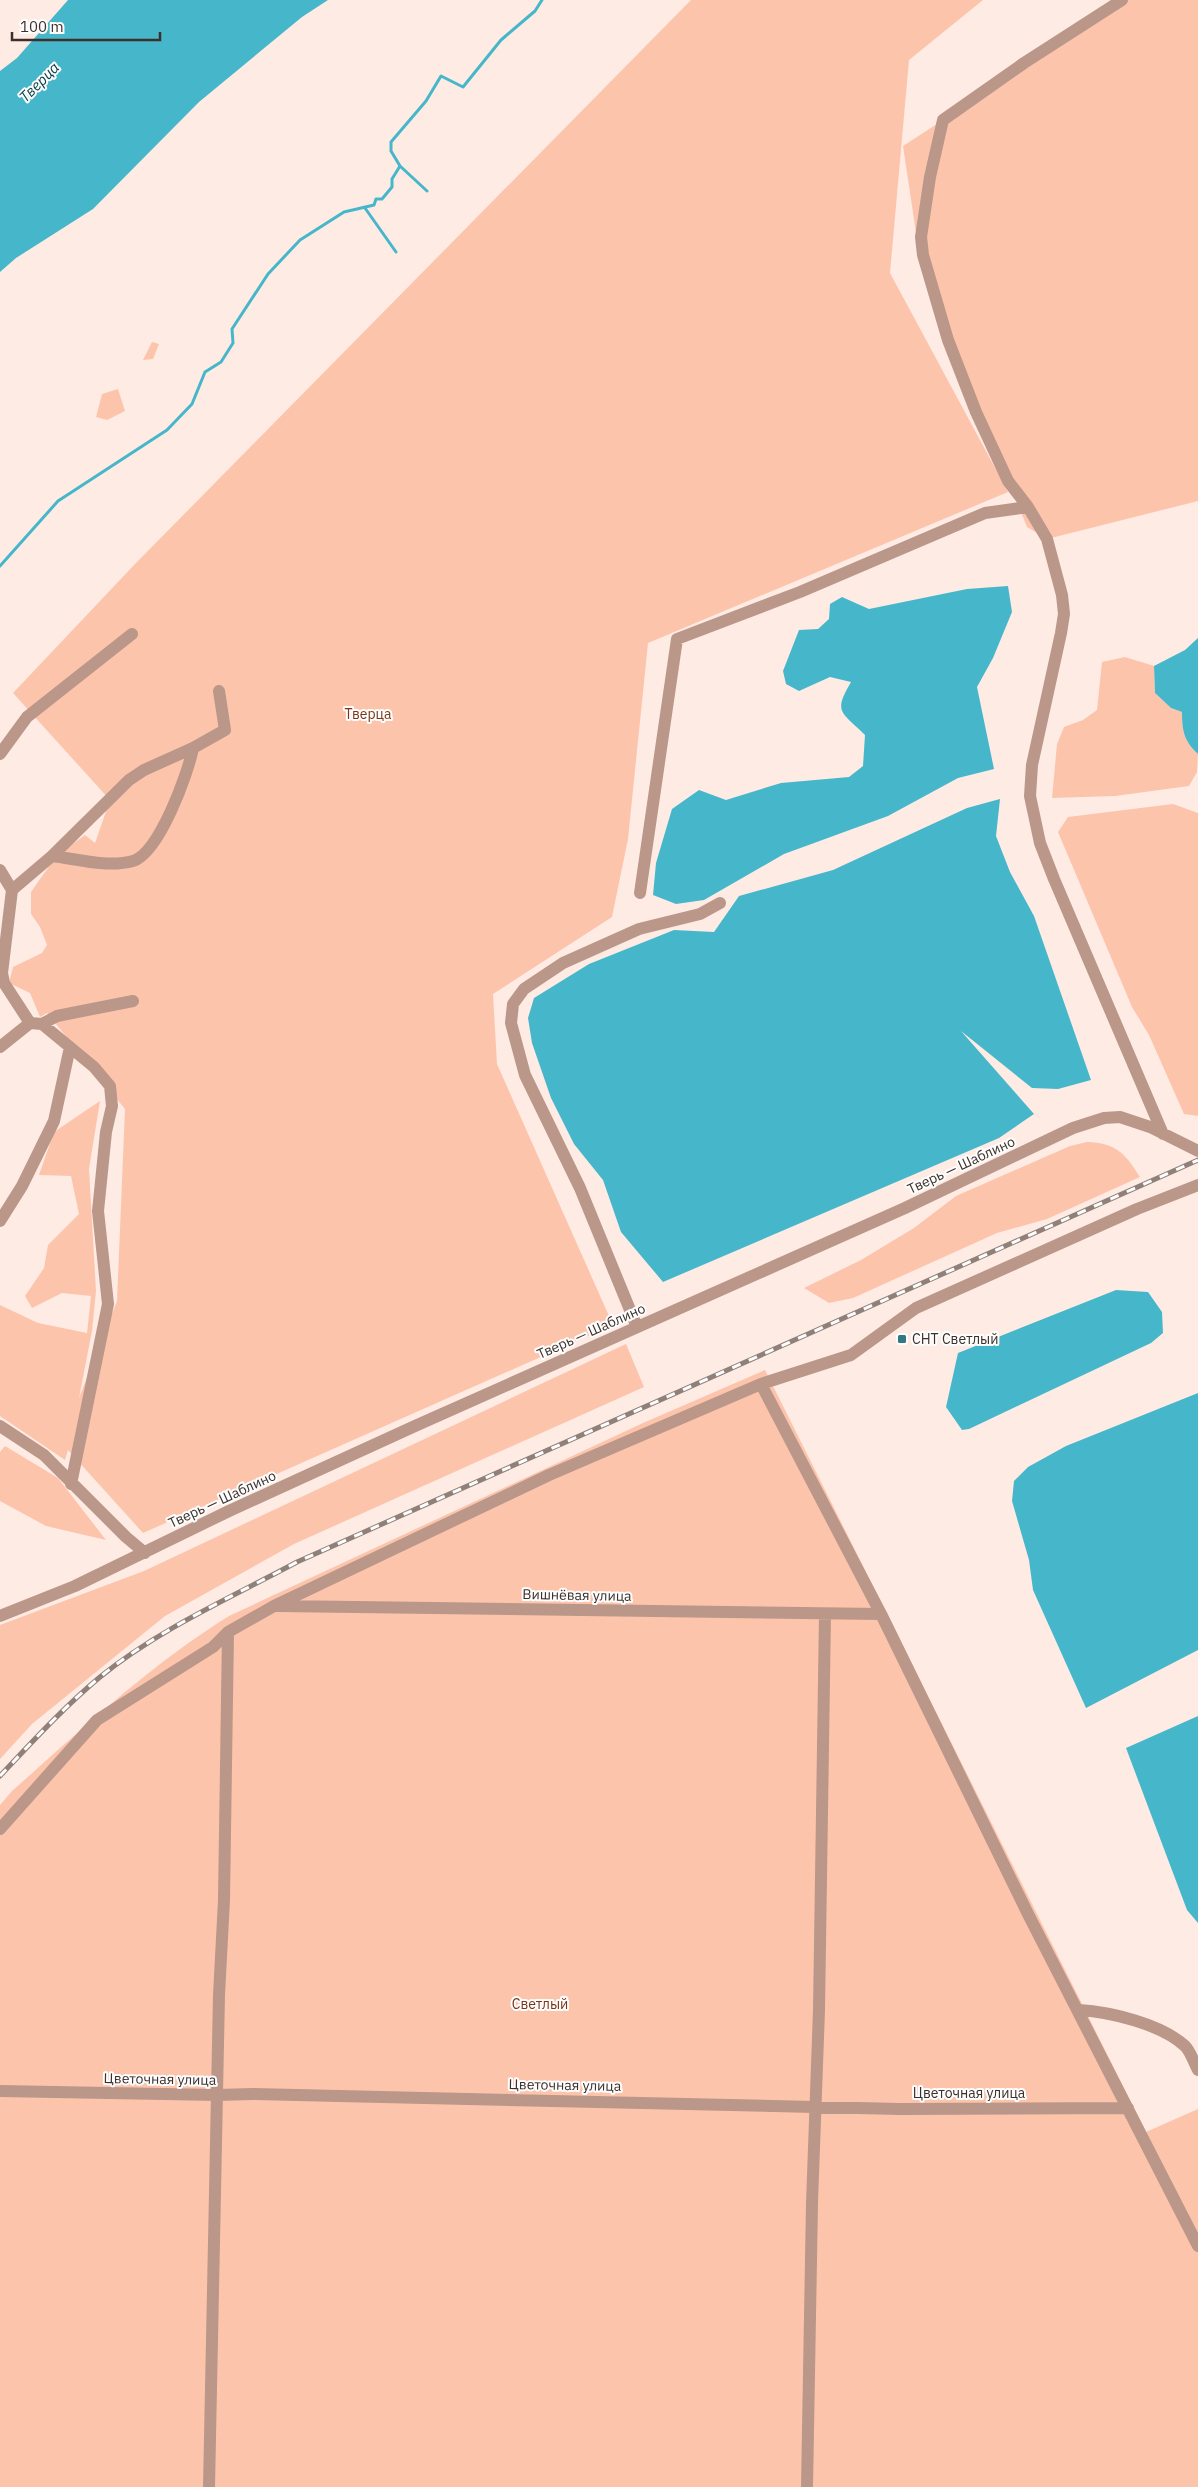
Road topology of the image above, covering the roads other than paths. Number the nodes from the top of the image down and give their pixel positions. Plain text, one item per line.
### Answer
1 (1122, 0) edge
2 (1028, 507) junction
3 (132, 634) dead end
4 (220, 691) dead end
5 (193, 748) junction
6 (0, 754) edge
7 (52, 856) junction
8 (0, 870) edge
9 (12, 890) junction
10 (640, 893) dead end
11 (720, 903) dead end
12 (133, 1001) dead end
13 (36, 1023) junction
14 (0, 1047) edge
15 (70, 1047) junction
16 (1163, 1134) junction
17 (1198, 1151) edge
18 (1198, 1185) edge
19 (0, 1221) edge
20 (637, 1327) junction
21 (760, 1384) junction
22 (0, 1426) edge
23 (71, 1484) junction
24 (144, 1553) junction
25 (274, 1606) junction
26 (825, 1614) junction
27 (880, 1614) junction
28 (0, 1616) edge
29 (228, 1632) junction
30 (0, 1829) edge
31 (1079, 2010) junction
32 (1198, 2070) edge
33 (0, 2091) edge
34 (217, 2095) junction
35 (816, 2105) junction
36 (1128, 2108) junction
37 (1198, 2246) edge
38 (209, 2487) edge
39 (807, 2487) edge

1 - 2 street
2 - 10 street
2 - 16 street
3 - 6 street
4 - 5 street
5 - 7 street
5 - 7 street
7 - 9 street
8 - 9 street
9 - 13 street
11 - 20 street
12 - 13 street
13 - 14 street
13 - 15 street
15 - 19 street
15 - 23 street
16 - 17 street, Тверь — Шаблино
16 - 20 street, Тверь — Шаблино
18 - 21 street
20 - 24 street, Тверь — Шаблино
21 - 25 street
21 - 27 street
22 - 23 street
23 - 24 street
24 - 28 street, Тверь — Шаблино
25 - 26 street, Вишнёвая улица
25 - 29 street
26 - 27 street, Вишнёвая улица
26 - 35 street
27 - 31 street
29 - 30 street
29 - 34 street
31 - 32 street
31 - 36 street
33 - 34 street, Цветочная улица
34 - 35 street, Цветочная улица
34 - 38 street
35 - 36 street, Цветочная улица
35 - 39 street
36 - 37 street

